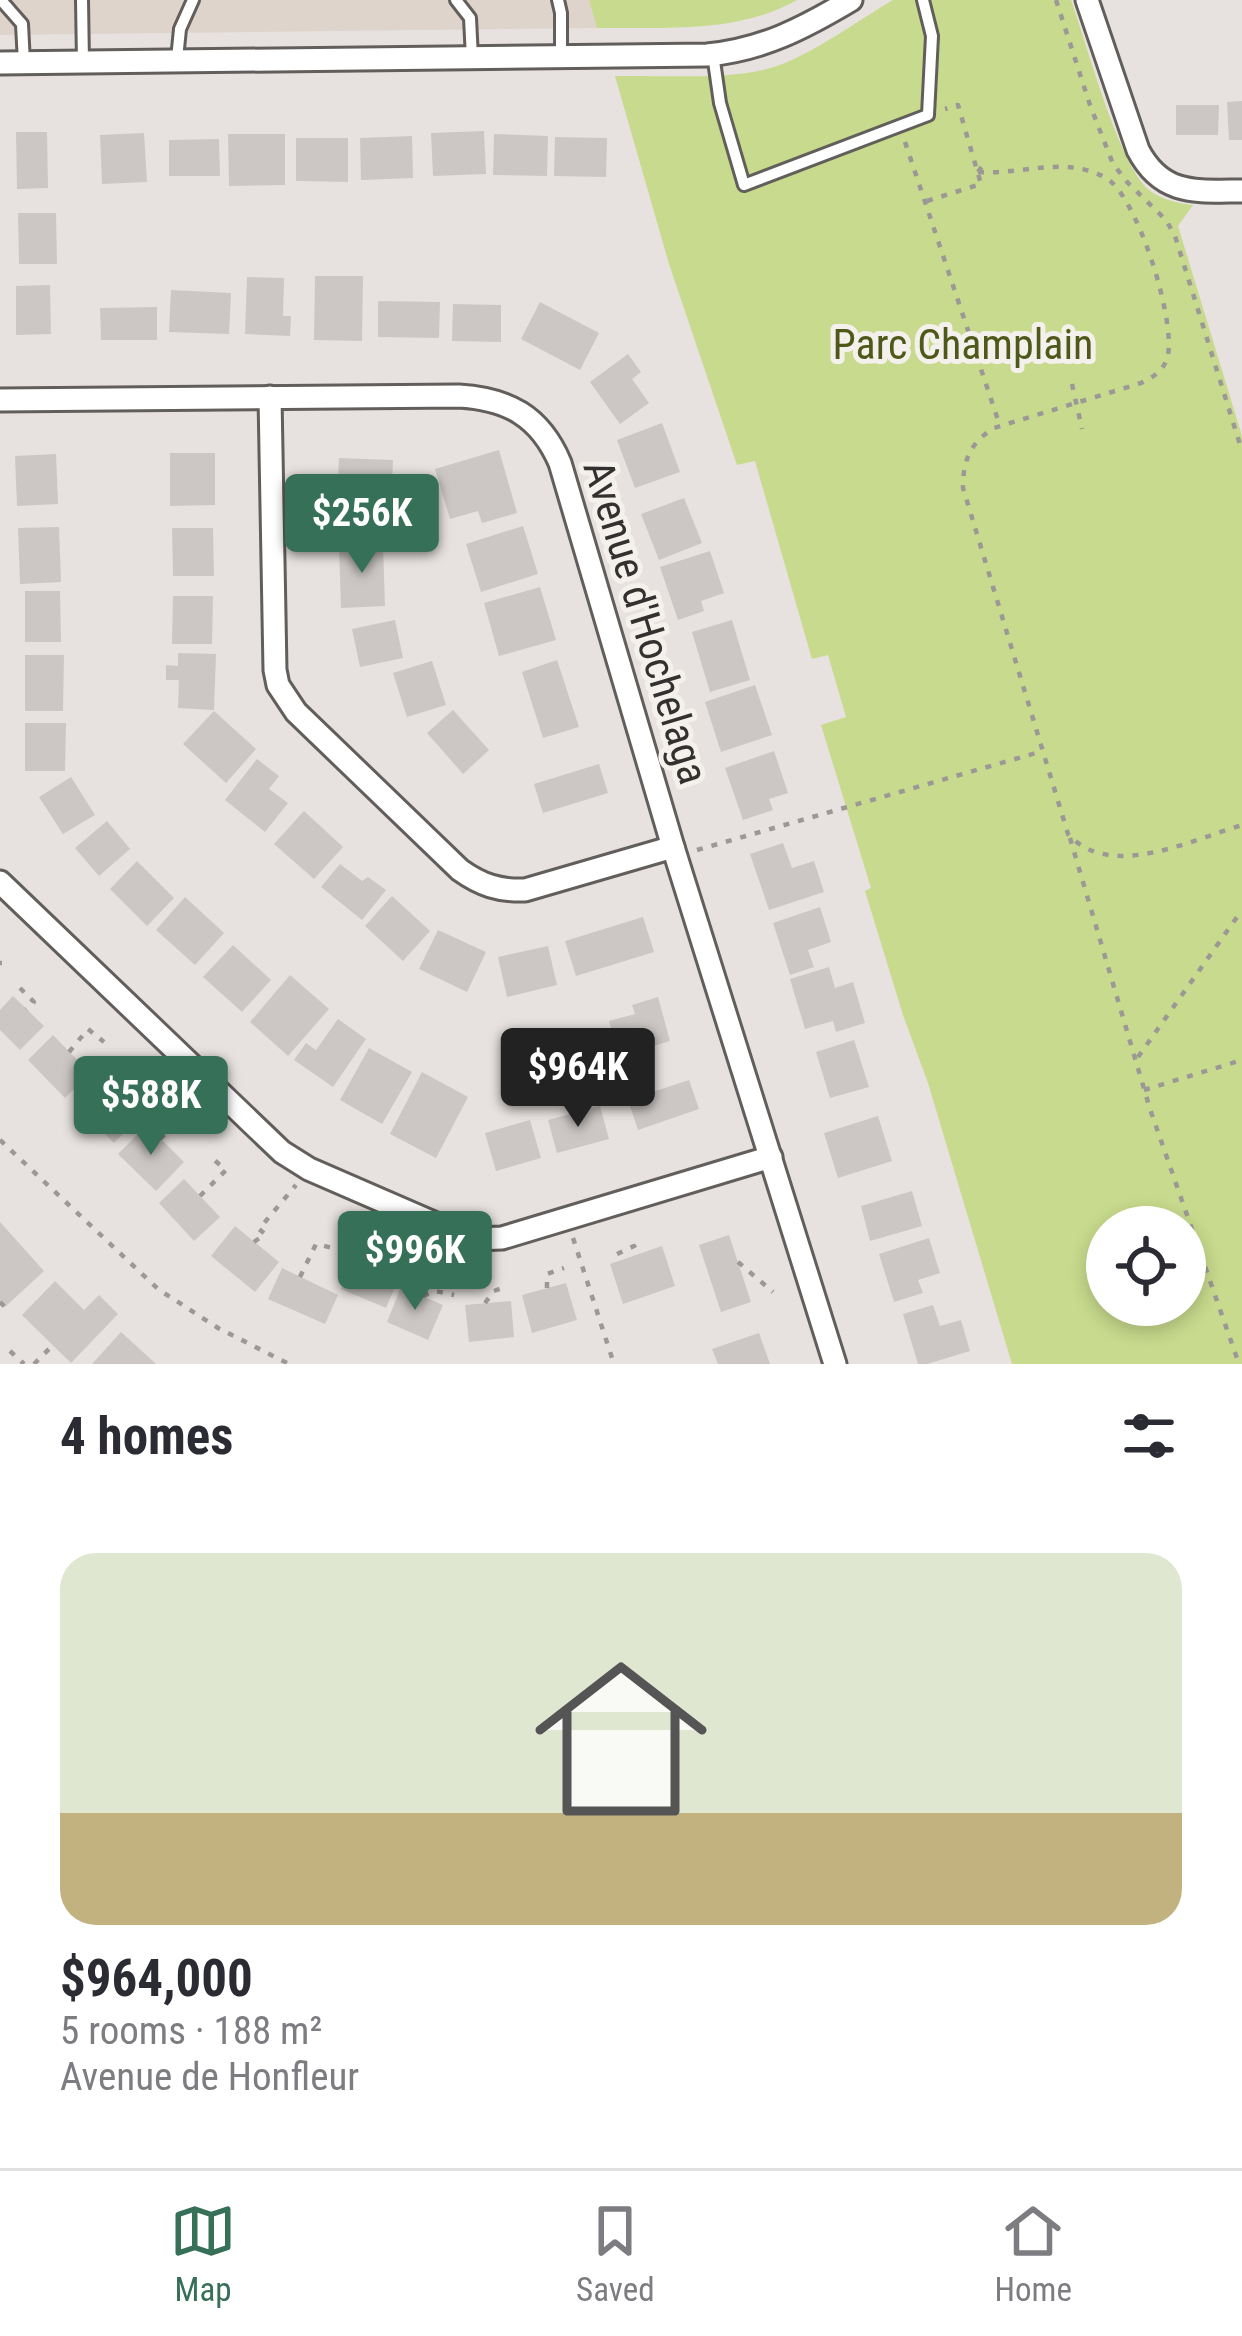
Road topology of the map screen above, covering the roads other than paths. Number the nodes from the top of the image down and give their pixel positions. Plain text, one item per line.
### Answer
1 (2, 0) edge
2 (82, 0) edge
3 (456, 0) edge
4 (558, 0) edge
5 (851, 0) edge
6 (923, 0) edge
7 (1087, 0) edge
8 (188, 2) edge
9 (713, 55) junction
10 (561, 57) junction
11 (472, 58) junction
12 (177, 61) junction
13 (83, 62) junction
14 (0, 63) edge
15 (24, 63) junction
16 (1242, 191) edge
17 (270, 398) junction
18 (0, 400) edge
19 (673, 847) junction
20 (0, 882) edge
21 (771, 1156) junction
22 (835, 1364) edge

1 - 15 lane
2 - 13 lane
3 - 11 lane
4 - 10 lane
5 - 9 street
6 - 9 lane
7 - 16 street
8 - 12 lane
9 - 10 street
10 - 11 street
11 - 12 street
12 - 13 street
13 - 15 street
14 - 15 street
17 - 18 street, Avenue d'Hochelaga
17 - 19 street, Avenue d'Hochelaga
17 - 19 street
19 - 21 street, Avenue d'Hochelaga
20 - 21 street
21 - 22 street, Avenue d'Hochelaga

